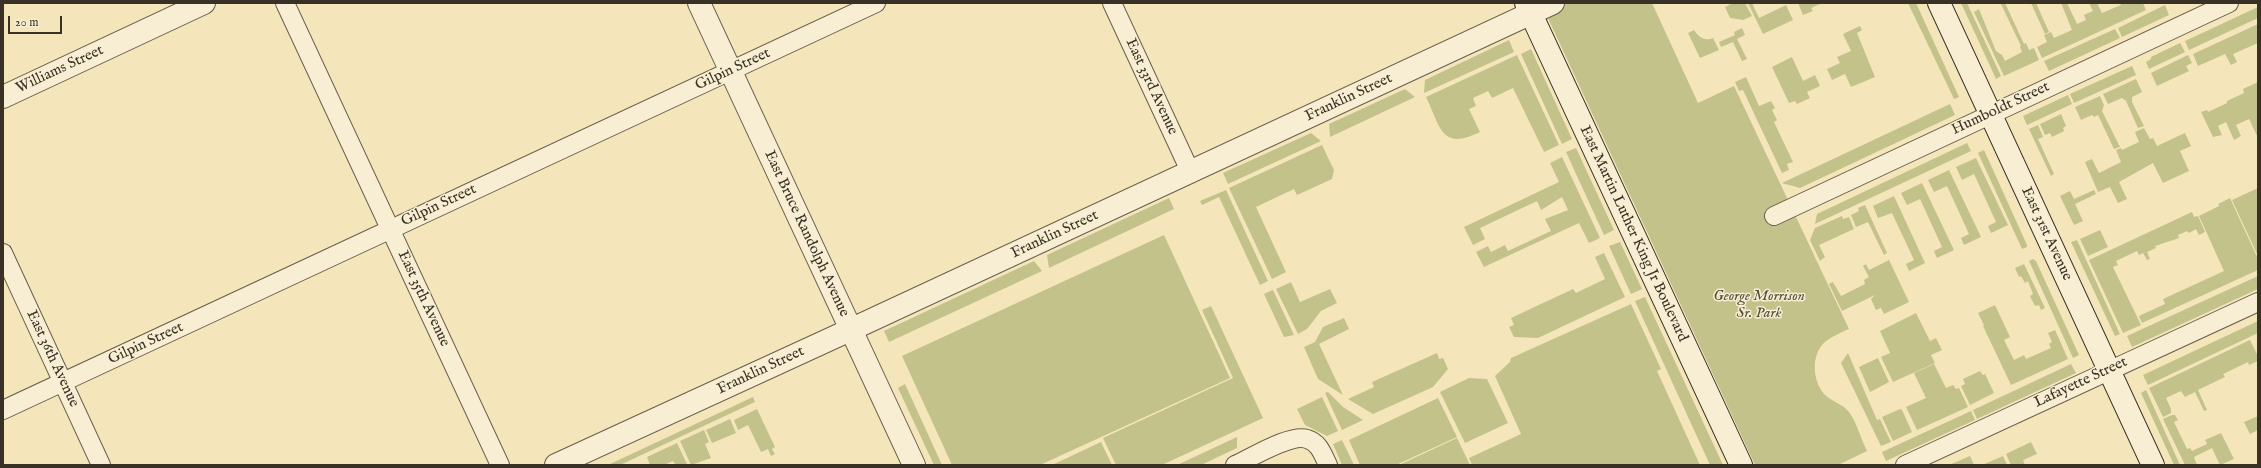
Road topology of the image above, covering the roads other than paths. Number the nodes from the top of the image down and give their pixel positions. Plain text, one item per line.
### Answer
1 (204, 3) edge
2 (285, 3) edge
3 (699, 3) edge
4 (876, 3) edge
5 (1112, 3) edge
6 (1553, 3) edge
7 (1940, 3) edge
8 (2229, 3) edge
9 (1529, 8) edge
10 (730, 71) junction
11 (3, 97) edge
12 (1991, 114) junction
13 (1190, 171) junction
14 (1774, 216) dead end
15 (391, 229) junction
16 (3, 253) edge
17 (2258, 302) edge
18 (850, 330) junction
19 (2109, 370) junction
20 (62, 383) junction
21 (3, 410) edge
22 (101, 465) edge
23 (500, 465) edge
24 (556, 465) edge
25 (914, 465) edge
26 (1235, 465) edge
27 (1328, 465) edge
28 (1741, 465) edge
29 (1905, 465) edge
30 (2153, 465) edge

1 - 11 street, Williams Street
2 - 15 street, East 35th Avenue
3 - 10 street, East Bruce Randolph Avenue
4 - 10 street, Gilpin Street
5 - 13 street, East 33rd Avenue
6 - 9 street, Franklin Street
7 - 12 street, East 31st Avenue
8 - 12 street, Humboldt Street
9 - 13 street, Franklin Street
9 - 28 street, East Martin Luther King Jr Boulevard
10 - 15 street, Gilpin Street
10 - 18 street, East Bruce Randolph Avenue
12 - 14 street, Humboldt Street
12 - 19 street, East 31st Avenue
13 - 18 street, Franklin Street
15 - 20 street, Gilpin Street
15 - 23 street, East 35th Avenue
16 - 20 street, East 36th Avenue
17 - 19 street, Lafayette Street
18 - 24 street, Franklin Street
18 - 25 street, East Bruce Randolph Avenue
19 - 29 street, Lafayette Street
19 - 30 street, East 31st Avenue
20 - 21 street, Gilpin Street
20 - 22 street, East 36th Avenue
26 - 27 street

